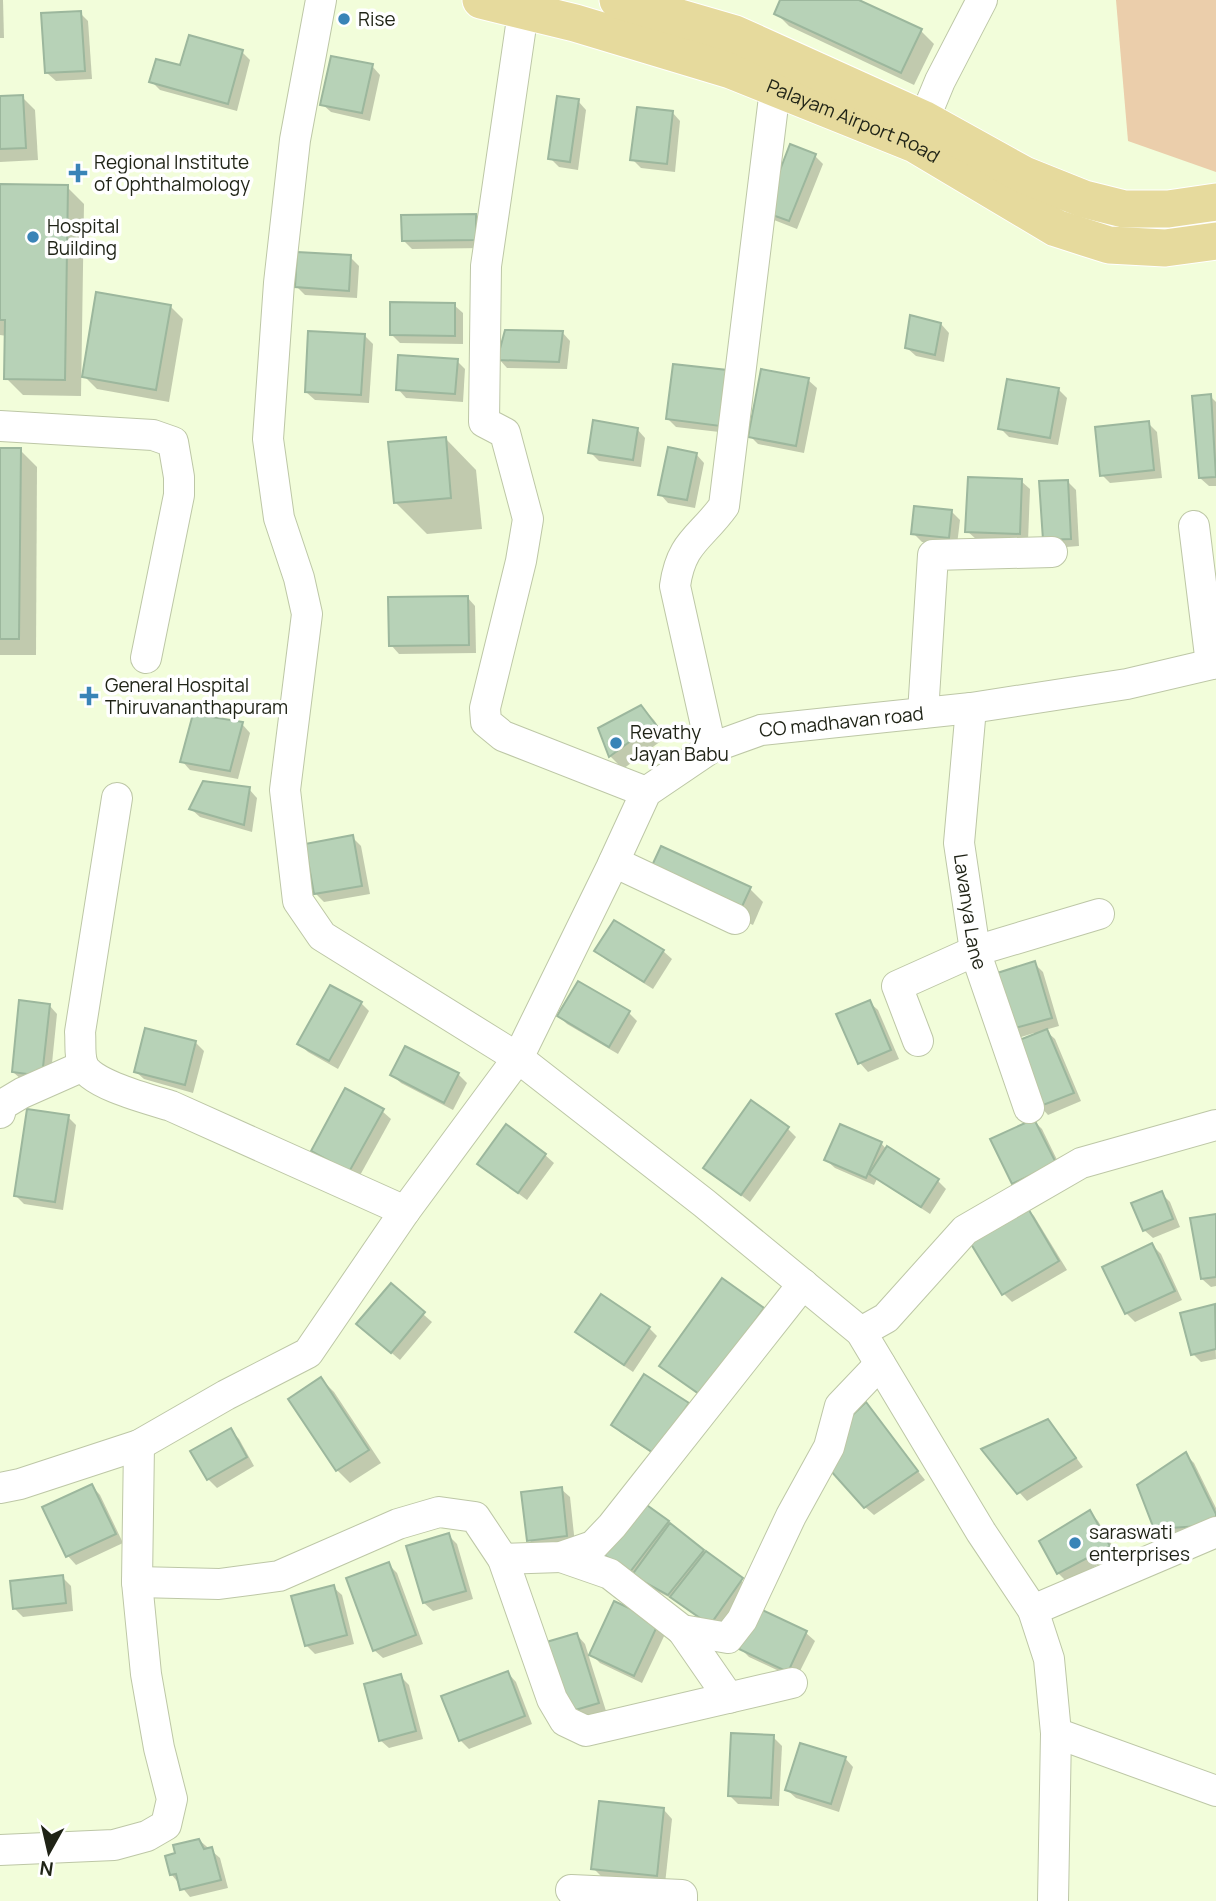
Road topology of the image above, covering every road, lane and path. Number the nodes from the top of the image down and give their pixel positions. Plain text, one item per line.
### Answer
1 (321, 0) edge
2 (481, 0) edge
3 (618, 0) edge
4 (982, 0) edge
5 (523, 12) junction
6 (775, 89) junction
7 (919, 131) junction
8 (1216, 202) edge
9 (1216, 242) edge
10 (0, 426) edge
11 (1194, 526) dead end
12 (1052, 552) dead end
13 (146, 658) dead end
14 (1214, 664) edge
15 (971, 708) junction
16 (923, 713) junction
17 (712, 748) junction
18 (646, 792) junction
19 (117, 798) dead end
20 (614, 862) junction
21 (1099, 914) dead end
22 (735, 919) dead end
23 (975, 951) junction
24 (918, 1041) dead end
25 (518, 1058) junction
26 (83, 1066) junction
27 (1029, 1108) dead end
28 (0, 1113) edge
29 (1216, 1125) edge
30 (405, 1211) junction
31 (803, 1284) junction
32 (861, 1332) junction
33 (880, 1364) junction
34 (139, 1445) junction
35 (0, 1488) edge
36 (1216, 1532) edge
37 (561, 1557) junction
38 (503, 1559) junction
39 (137, 1582) junction
40 (1033, 1610) junction
41 (682, 1630) junction
42 (792, 1683) dead end
43 (729, 1698) junction
44 (1056, 1733) junction
45 (1216, 1791) edge
46 (0, 1850) edge
47 (571, 1890) dead end
48 (682, 1901) edge
49 (1053, 1901) edge

1 - 25 street
2 - 5 main road, Palayam Airport Road
3 - 7 main road, Palayam Airport Road
4 - 7 street
5 - 6 main road, Palayam Airport Road
5 - 18 street
6 - 7 main road, Palayam Airport Road
6 - 17 street
7 - 8 main road, Palayam Airport Road
7 - 9 main road, Palayam Airport Road
10 - 13 street
11 - 14 street
12 - 16 street
14 - 15 street, CO madhavan road
15 - 16 street, CO madhavan road
15 - 23 street, Lavanya Lane
16 - 17 street, CO madhavan road
17 - 18 street, CO madhavan road
18 - 20 street
19 - 26 street
20 - 22 street
20 - 25 street
21 - 23 street
23 - 24 street
23 - 27 street, Lavanya Lane
25 - 30 street
25 - 31 street
26 - 28 street
26 - 30 street
29 - 32 street
30 - 34 street
31 - 32 street
31 - 37 street
32 - 33 street
33 - 40 street
33 - 41 street
34 - 35 street
34 - 39 street
36 - 40 street
37 - 38 street
37 - 41 street
38 - 39 street
38 - 43 street
39 - 46 street
40 - 44 street
41 - 43 street
42 - 43 street
44 - 45 street
44 - 49 street
47 - 48 street

